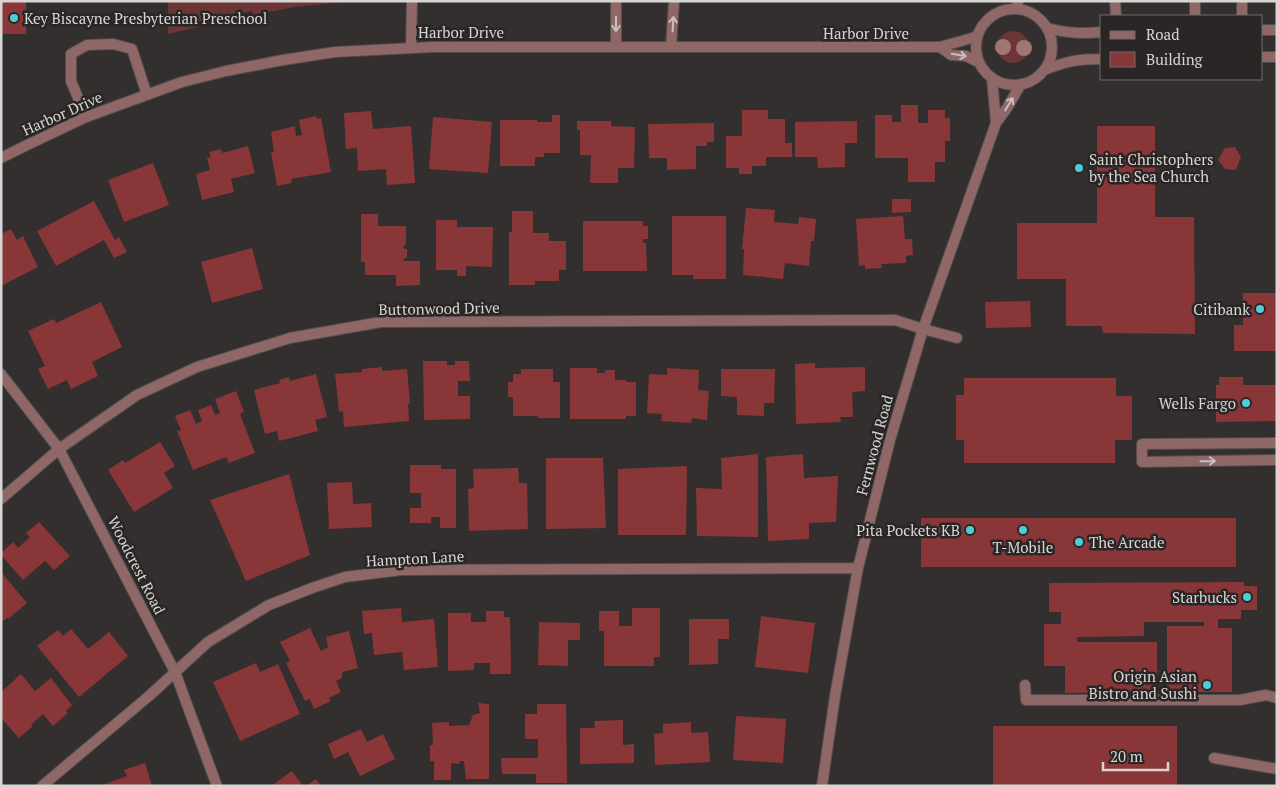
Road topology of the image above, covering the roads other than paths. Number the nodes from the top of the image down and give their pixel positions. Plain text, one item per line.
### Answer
1 (412, 1) edge
2 (616, 1) edge
3 (674, 1) edge
4 (1115, 1) edge
5 (1196, 1) edge
6 (1242, 1) edge
7 (1017, 5) edge
8 (1116, 15) edge
9 (1196, 15) edge
10 (1242, 15) edge
11 (1047, 28) junction
12 (1263, 30) edge
13 (1277, 30) edge
14 (1100, 32) edge
15 (977, 36) junction
16 (672, 47) junction
17 (411, 48) junction
18 (616, 48) junction
19 (940, 48) junction
20 (1263, 57) edge
21 (1277, 57) edge
22 (1100, 59) edge
23 (978, 62) junction
24 (1044, 70) junction
25 (992, 78) junction
26 (1021, 84) junction
27 (146, 95) junction
28 (86, 117) junction
29 (996, 123) junction
30 (1, 158) edge
31 (923, 329) junction
32 (957, 338) dead end
33 (1, 374) edge
34 (1189, 444) junction
35 (1277, 444) edge
36 (59, 449) junction
37 (1277, 460) edge
38 (1189, 462) junction
39 (1, 499) edge
40 (858, 568) junction
41 (175, 672) junction
42 (1025, 684) dead end
43 (1277, 698) edge
44 (1214, 758) dead end
45 (1277, 770) edge
46 (42, 786) edge
47 (217, 786) edge
48 (822, 786) edge

1 - 17 street
2 -> 18 street
16 -> 3 street
4 - 8 street
5 - 9 street
6 - 10 street
7 - 11 street
7 - 15 street
11 - 14 street
11 - 24 street
12 - 13 street
15 - 19 street, Harbor Drive
15 - 23 street
16 - 18 street, Harbor Drive
16 - 19 street, Harbor Drive
17 - 18 street, Harbor Drive
17 - 27 street, Harbor Drive
19 -> 23 street, Harbor Drive
20 - 21 street
22 - 24 street
23 - 25 street
24 - 26 street
25 - 26 street
25 - 29 street, Fernwood Road
29 -> 26 street, Fernwood Road
27 - 28 street, Harbor Drive
27 - 28 street
28 - 30 street, Harbor Drive
29 - 31 street, Fernwood Road
31 - 32 street, Buttonwood Drive
31 - 36 street, Buttonwood Drive
31 - 40 street, Fernwood Road
33 - 36 street, Woodcrest Road
34 - 35 street
34 - 38 street
34 - 38 street
36 - 39 street, Buttonwood Drive
36 - 41 street, Woodcrest Road
38 -> 37 street
40 - 41 street, Hampton Lane
40 - 48 street, Fernwood Road
41 - 46 street, Hampton Lane
41 - 47 street, Woodcrest Road
42 - 43 street
44 - 45 street

